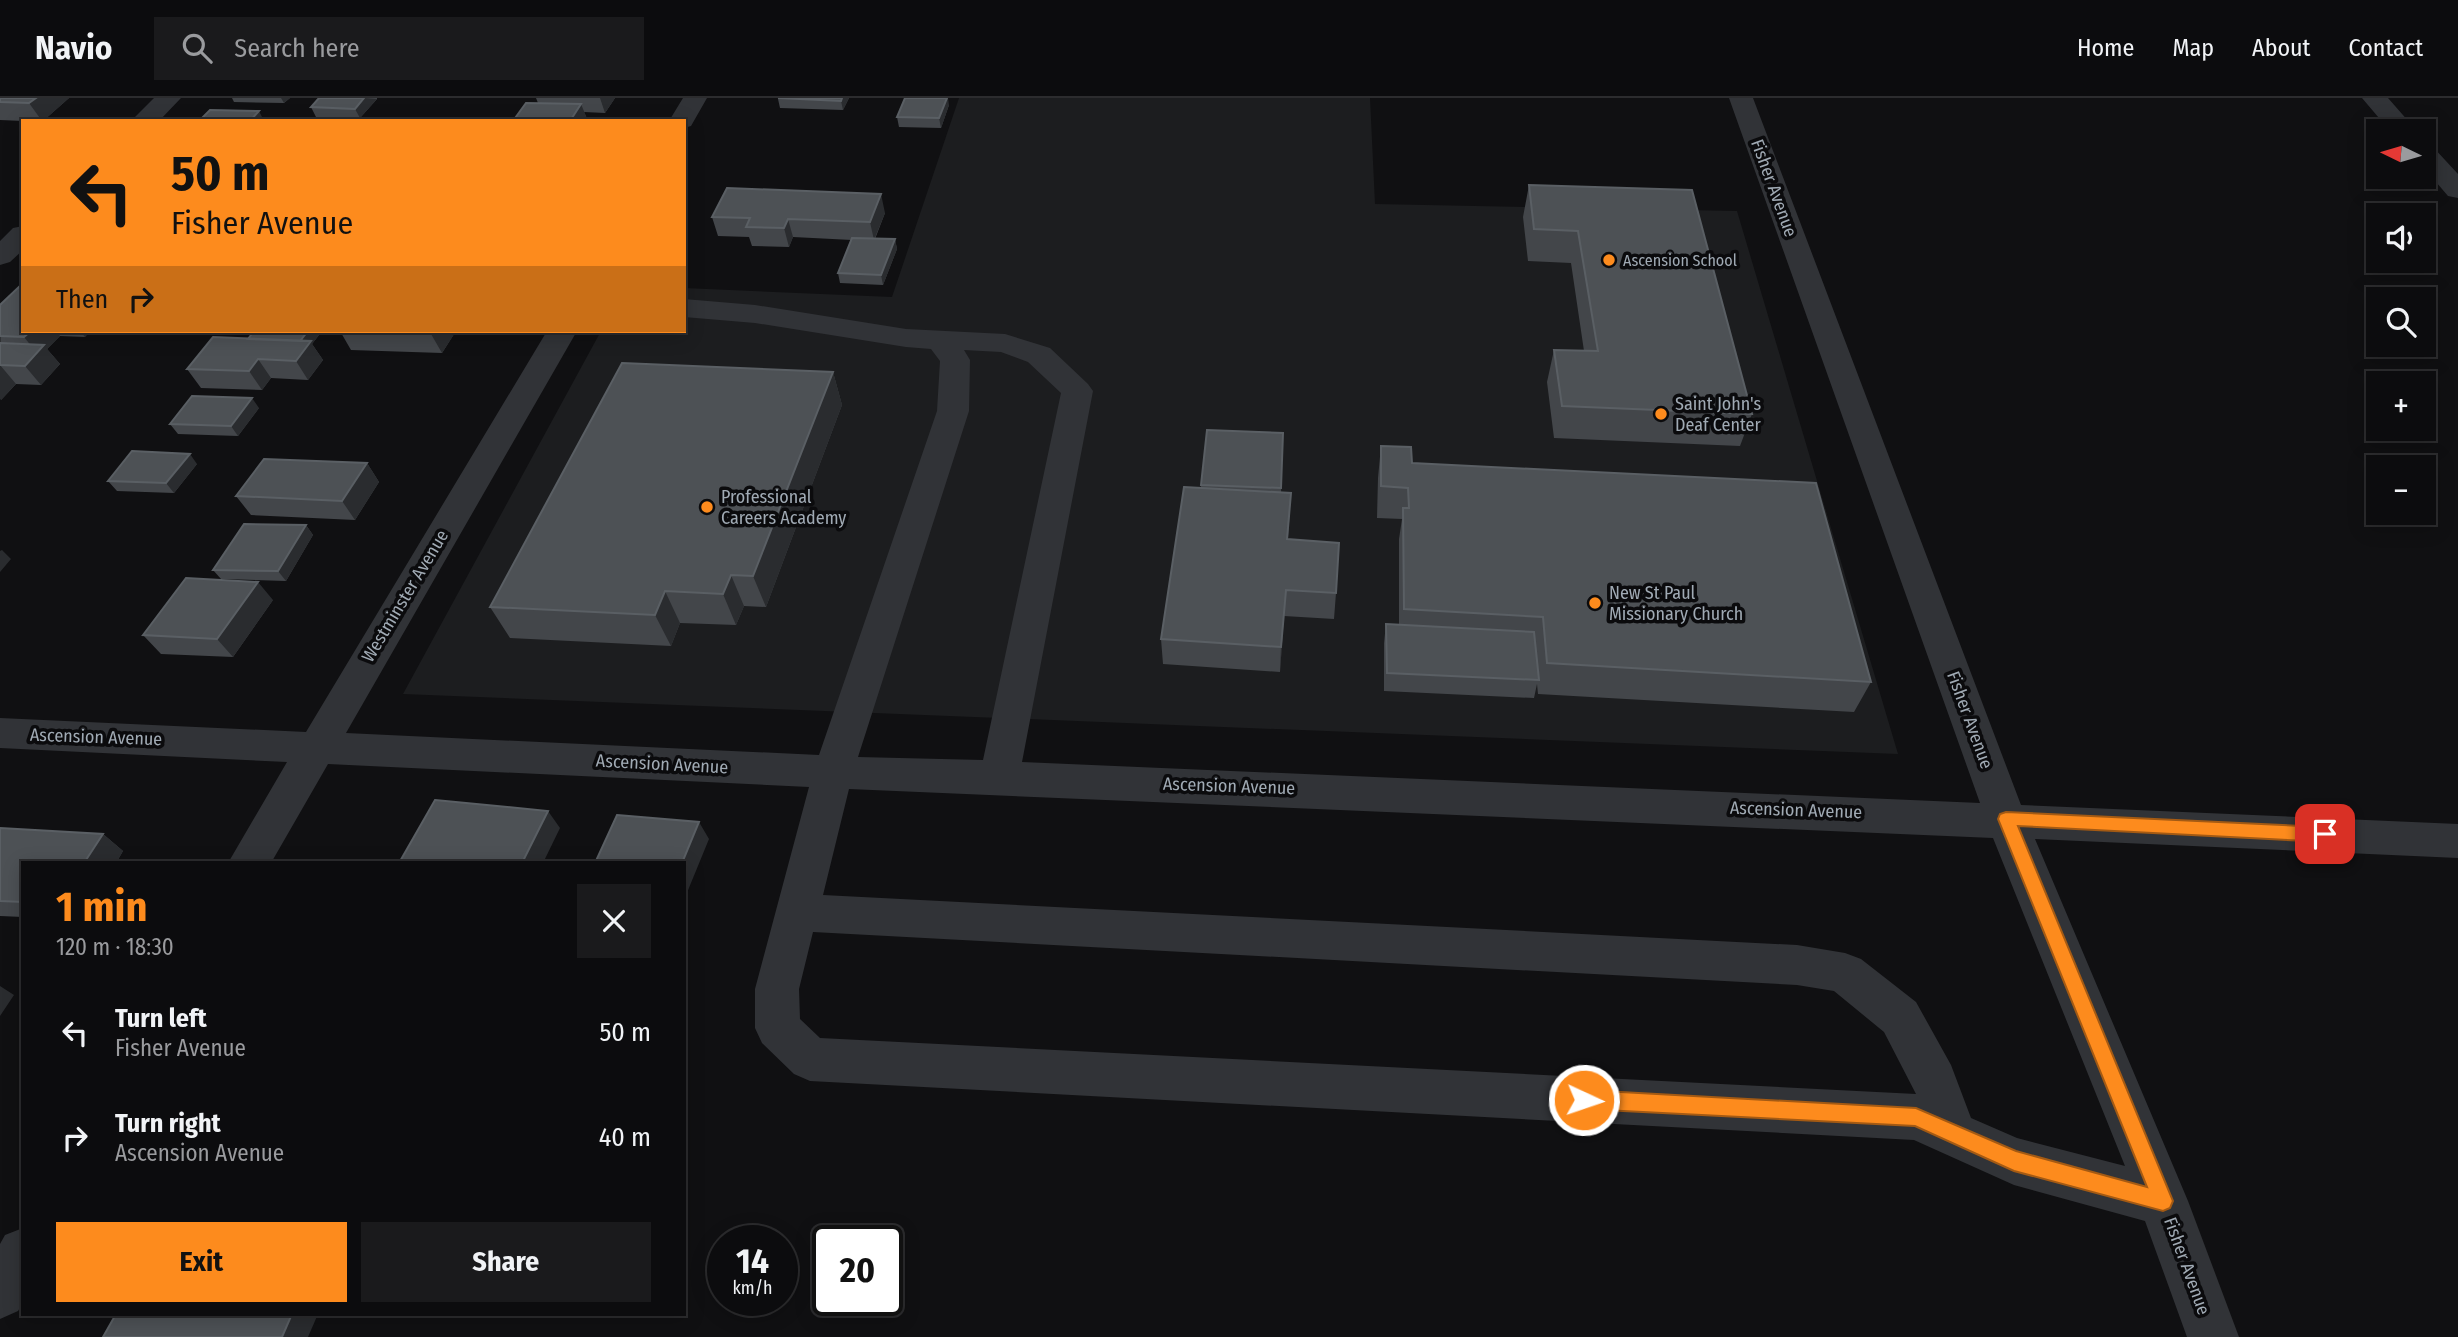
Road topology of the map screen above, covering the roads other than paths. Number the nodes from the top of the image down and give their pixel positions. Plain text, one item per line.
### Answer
1 (169, 98) edge
2 (695, 98) edge
3 (1741, 98) edge
4 (2374, 98) edge
5 (146, 119) edge
6 (683, 119) edge
7 (2393, 119) edge
8 (2436, 166) edge
9 (2458, 190) edge
10 (21, 236) edge
11 (0, 256) edge
12 (686, 308) edge
13 (561, 333) edge
14 (939, 339) junction
15 (0, 733) edge
16 (316, 746) junction
17 (833, 772) junction
18 (999, 777) junction
19 (2006, 819) junction
20 (2458, 841) edge
21 (249, 861) edge
22 (797, 912) junction
23 (1952, 1133) junction
24 (2163, 1201) junction
25 (21, 1256) edge
26 (0, 1293) edge
27 (2213, 1337) edge

1 - 5 street
2 - 6 street
3 - 19 street, Fisher Avenue
4 - 7 street
8 - 9 street
10 - 11 street
12 - 14 street
13 - 16 street, Westminster Avenue
14 - 17 street
14 - 18 street
15 - 16 street, Ascension Avenue
16 - 17 street, Ascension Avenue
16 - 21 street, Westminster Avenue
17 - 18 street, Ascension Avenue
17 - 22 street
18 - 19 street, Ascension Avenue
19 - 20 street, Ascension Avenue
19 - 24 street, Fisher Avenue
22 - 23 street
22 - 23 street
23 - 24 street
24 - 27 street, Fisher Avenue
25 - 26 street

